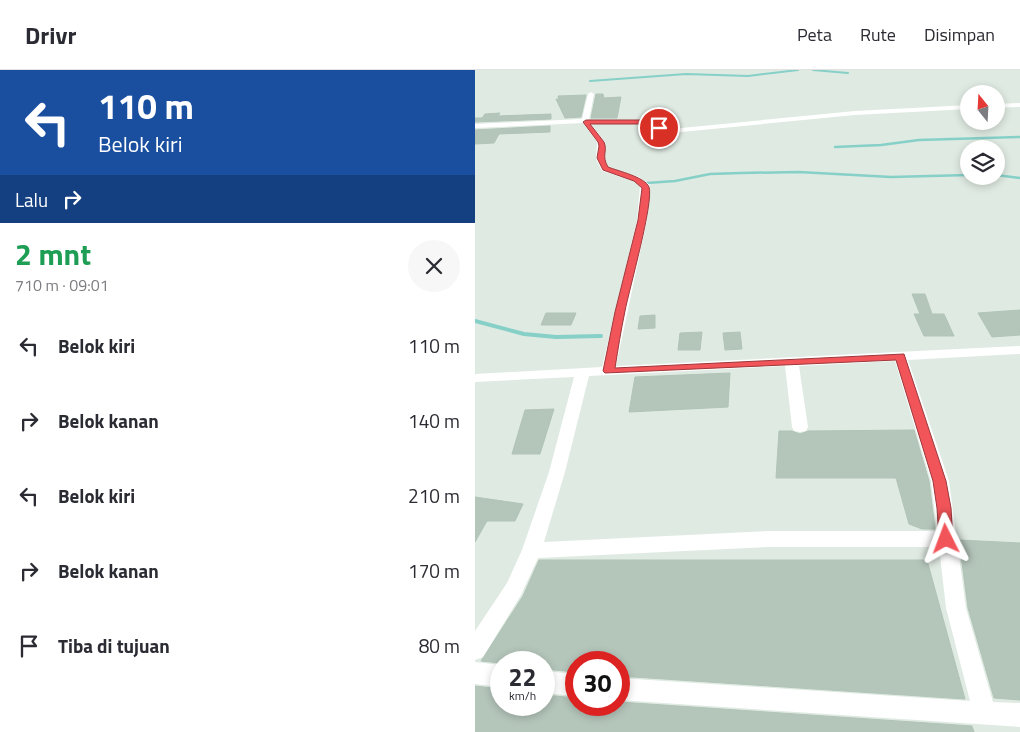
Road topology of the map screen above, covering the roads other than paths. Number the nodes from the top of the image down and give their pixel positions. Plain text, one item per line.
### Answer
1 (591, 94) dead end
2 (1020, 105) edge
3 (1005, 106) edge
4 (960, 107) edge
5 (585, 122) junction
6 (475, 126) edge
7 (1020, 350) edge
8 (900, 356) junction
9 (791, 362) junction
10 (609, 371) junction
11 (583, 372) junction
12 (475, 378) edge
13 (800, 427) dead end
14 (946, 539) junction
15 (532, 550) junction
16 (475, 650) edge
17 (475, 673) edge
18 (490, 675) edge
19 (630, 690) edge
20 (985, 714) junction
21 (1020, 715) edge

1 - 5 street
2 - 3 street
4 - 5 street
5 - 6 street
5 - 10 street
7 - 8 street
8 - 9 street
8 - 14 street
9 - 10 street
9 - 13 street
10 - 11 street
11 - 12 street
11 - 15 street
14 - 15 street
14 - 20 street
15 - 16 street
17 - 18 street
19 - 20 street
20 - 21 street

